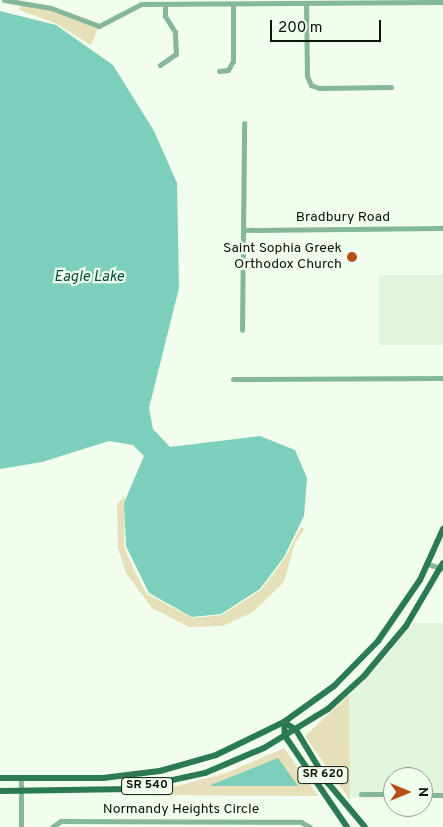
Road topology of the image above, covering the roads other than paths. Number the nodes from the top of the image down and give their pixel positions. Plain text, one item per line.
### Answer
1 (4, 0) edge
2 (16, 1) edge
3 (278, 2) edge
4 (443, 2) edge
5 (306, 3) junction
6 (165, 4) junction
7 (233, 4) junction
8 (160, 65) dead end
9 (219, 71) dead end
10 (391, 87) dead end
11 (244, 123) dead end
12 (443, 228) edge
13 (243, 230) junction
14 (242, 330) dead end
15 (443, 378) edge
16 (233, 379) dead end
17 (443, 529) edge
18 (428, 564) junction
19 (442, 567) edge
20 (284, 722) junction
21 (296, 730) junction
22 (285, 736) junction
23 (0, 778) edge
24 (21, 778) junction
25 (0, 791) edge
26 (21, 791) junction
27 (361, 794) dead end
28 (383, 794) edge
29 (21, 827) edge
30 (52, 827) edge
31 (310, 827) edge
32 (347, 827) edge
33 (365, 827) edge

1 - 2 street
2 - 6 street
3 - 5 street
3 - 7 street
4 - 5 street
5 - 10 street
6 - 7 street
6 - 8 street
7 - 9 street
11 - 13 street
12 - 13 street, Bradbury Road
13 - 14 street
15 - 16 street
17 - 18 main road, SR 540
18 - 19 street
18 - 20 main road, SR 540
19 - 21 main road, SR 540
20 - 21 main road, SR 620
20 - 22 main road
20 - 24 main road, SR 540
21 - 22 main road, SR 540
21 - 33 main road, SR 620
22 - 26 main road, SR 540
22 - 32 main road, SR 620
23 - 24 main road, SR 540
24 - 26 street
25 - 26 main road, SR 540
26 - 29 street
27 - 28 street
30 - 31 street, Normandy Heights Circle

